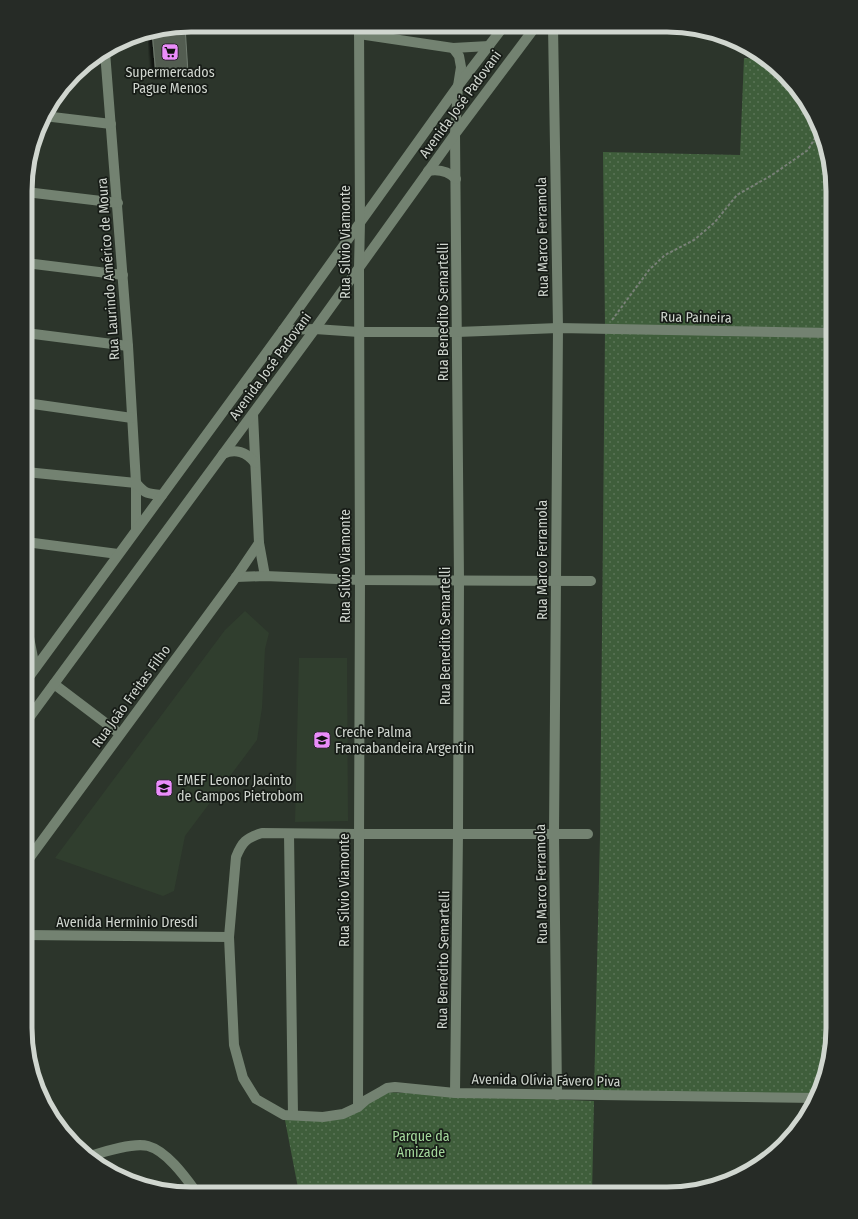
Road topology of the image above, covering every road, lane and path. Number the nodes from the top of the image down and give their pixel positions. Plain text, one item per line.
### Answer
1 (359, 32) edge
2 (369, 32) edge
3 (500, 32) edge
4 (532, 32) edge
5 (553, 32) edge
6 (489, 46) junction
7 (453, 48) junction
8 (105, 57) edge
9 (458, 86) junction
10 (50, 117) edge
11 (111, 124) junction
12 (455, 134) junction
13 (816, 136) edge
14 (428, 171) junction
15 (456, 179) junction
16 (32, 193) edge
17 (118, 202) junction
18 (360, 222) junction
19 (32, 264) edge
20 (358, 268) junction
21 (123, 275) junction
22 (558, 328) junction
23 (315, 329) junction
24 (605, 329) junction
25 (283, 330) junction
26 (359, 332) junction
27 (456, 332) junction
28 (826, 333) edge
29 (32, 334) edge
30 (128, 346) junction
31 (32, 404) edge
32 (253, 414) junction
33 (132, 418) junction
34 (223, 454) junction
35 (255, 463) junction
36 (32, 473) edge
37 (136, 483) junction
38 (162, 495) junction
39 (136, 530) junction
40 (32, 543) edge
41 (259, 543) junction
42 (118, 554) junction
43 (265, 576) junction
44 (236, 577) junction
45 (360, 580) junction
46 (459, 580) junction
47 (556, 581) junction
48 (591, 581) dead end
49 (32, 653) edge
50 (35, 668) junction
51 (32, 672) edge
52 (54, 684) junction
53 (32, 714) edge
54 (120, 734) junction
55 (289, 834) junction
56 (358, 834) junction
57 (458, 834) junction
58 (554, 834) junction
59 (588, 834) dead end
60 (32, 854) edge
61 (32, 935) edge
62 (229, 937) junction
63 (455, 1093) junction
64 (557, 1095) junction
65 (810, 1098) edge
66 (358, 1107) junction
67 (289, 1115) junction
68 (95, 1155) edge
69 (193, 1187) edge

1 - 18 street, Rua Sílvio Viamonte
2 - 7 street
3 - 6 street, Avenida José Padovani
4 - 12 street, Avenida José Padovani
5 - 22 street, Rua Marco Ferramola
6 - 7 street
6 - 9 street, Avenida José Padovani
7 - 9 street, Rua Benedito Semartelli
8 - 11 street, Rua Laurindo Américo de Moura
9 - 12 street, Rua Benedito Semartelli
9 - 18 street, Avenida José Padovani
10 - 11 street
11 - 17 street, Rua Laurindo Américo de Moura
12 - 14 street, Avenida José Padovani
12 - 15 street, Rua Benedito Semartelli
13 - 24 path
14 - 15 street
14 - 20 street, Avenida José Padovani
15 - 27 street, Rua Benedito Semartelli
16 - 17 street
17 - 21 street, Rua Laurindo Américo de Moura
18 - 20 street, Rua Sílvio Viamonte
18 - 25 street, Avenida José Padovani
19 - 21 street
20 - 23 street, Avenida José Padovani
20 - 26 street, Rua Sílvio Viamonte
21 - 30 street, Rua Laurindo Américo de Moura
22 - 24 street, Rua Paineira
22 - 27 street, Rua Paineira
22 - 47 street, Rua Marco Ferramola
23 - 25 street, Rua Paineira
23 - 26 street, Rua Paineira
23 - 32 street, Avenida José Padovani
24 - 28 street, Rua Paineira
25 - 38 street, Avenida José Padovani
26 - 27 street, Rua Paineira
26 - 45 street, Rua Sílvio Viamonte
27 - 46 street, Rua Benedito Semartelli
29 - 30 street
30 - 33 street, Rua Laurindo Américo de Moura
31 - 33 street
32 - 34 street, Avenida José Padovani
32 - 35 street
33 - 37 street, Rua Laurindo Américo de Moura
34 - 35 street
34 - 52 street, Avenida José Padovani
35 - 41 street
36 - 37 street
37 - 38 street
37 - 39 street, Rua Laurindo Américo de Moura
38 - 39 street, Avenida José Padovani
39 - 42 street, Avenida José Padovani
40 - 42 street
41 - 43 street
41 - 44 street, Rua João Freitas Filho
42 - 50 street, Avenida José Padovani
43 - 44 street
43 - 45 street
44 - 54 street, Rua João Freitas Filho
45 - 46 street
45 - 56 street, Rua Sílvio Viamonte
46 - 47 street
46 - 57 street, Rua Benedito Semartelli
47 - 48 street
47 - 58 street, Rua Marco Ferramola
49 - 50 street
50 - 51 street, Avenida José Padovani
52 - 53 street, Avenida José Padovani
52 - 54 street
54 - 60 street, Rua João Freitas Filho
55 - 56 street
55 - 62 street
55 - 67 street
56 - 57 street
56 - 66 street, Rua Sílvio Viamonte
57 - 58 street
57 - 63 street, Rua Benedito Semartelli
58 - 59 street
58 - 64 street, Rua Marco Ferramola
61 - 62 street, Avenida Herminio Dresdi
62 - 67 street
63 - 64 street, Avenida Olívia Fávero Piva
63 - 66 street, Avenida Olívia Fávero Piva
64 - 65 street, Avenida Olívia Fávero Piva
66 - 67 street, Avenida Olívia Fávero Piva
68 - 69 street

